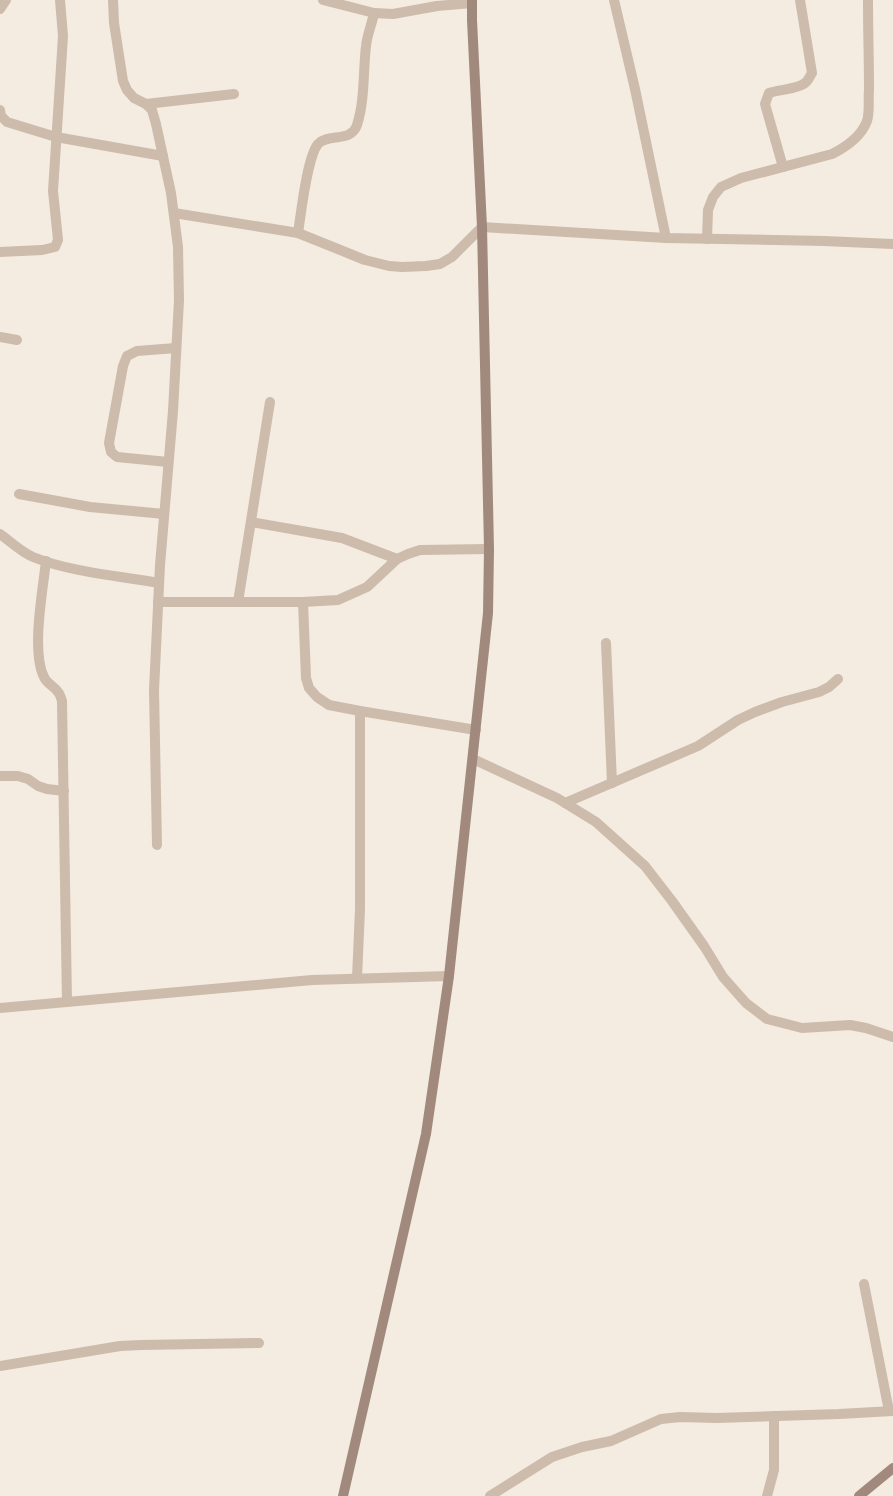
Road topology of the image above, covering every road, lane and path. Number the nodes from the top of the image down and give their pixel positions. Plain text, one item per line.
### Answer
1 (6, 0) edge
2 (60, 0) edge
3 (113, 0) edge
4 (323, 0) edge
5 (614, 0) edge
6 (800, 0) edge
7 (868, 0) edge
8 (472, 2) edge
9 (0, 8) edge
10 (374, 13) junction
11 (234, 94) dead end
12 (146, 104) junction
13 (0, 110) edge
14 (56, 137) junction
15 (163, 156) junction
16 (783, 167) junction
17 (174, 213) junction
18 (482, 227) junction
19 (298, 233) junction
20 (666, 238) junction
21 (707, 239) junction
22 (893, 244) edge
23 (0, 252) edge
24 (0, 337) edge
25 (17, 340) dead end
26 (176, 348) junction
27 (270, 402) dead end
28 (168, 462) junction
29 (19, 494) dead end
30 (164, 514) junction
31 (251, 522) junction
32 (0, 534) edge
33 (488, 549) junction
34 (397, 559) junction
35 (46, 561) junction
36 (159, 583) junction
37 (158, 602) junction
38 (238, 602) junction
39 (303, 602) junction
40 (606, 643) dead end
41 (838, 679) dead end
42 (360, 711) junction
43 (476, 730) junction
44 (473, 759) junction
45 (0, 776) edge
46 (612, 783) junction
47 (64, 791) junction
48 (565, 803) junction
49 (156, 845) dead end
50 (449, 976) junction
51 (357, 978) junction
52 (67, 1002) junction
53 (0, 1008) edge
54 (893, 1037) edge
55 (864, 1284) dead end
56 (259, 1343) dead end
57 (0, 1366) edge
58 (891, 1411) edge
59 (774, 1416) junction
60 (893, 1468) edge
61 (343, 1496) edge
62 (490, 1496) edge
63 (767, 1496) edge
64 (859, 1496) edge

1 - 9 street
2 - 14 street
3 - 12 street
4 - 10 street
5 - 20 street
6 - 16 street
7 - 16 street
8 - 10 street
8 - 18 street
10 - 19 street
11 - 12 street
12 - 15 street
13 - 14 street
14 - 15 street
14 - 23 street
15 - 17 street
16 - 21 street
17 - 19 street
17 - 26 street
18 - 19 street
18 - 20 street
18 - 33 street
20 - 21 street
21 - 22 street
24 - 25 street
26 - 28 street
26 - 28 street
27 - 31 street
28 - 30 street
29 - 30 street
30 - 36 street
31 - 34 street
31 - 38 street
32 - 35 street
33 - 34 street
33 - 43 street
34 - 39 street
35 - 36 street
35 - 47 street
36 - 37 street
37 - 38 street
37 - 49 street
38 - 39 street
39 - 42 street
40 - 46 street
41 - 46 street
42 - 43 street
42 - 51 street
43 - 44 street
44 - 48 street
44 - 50 street
45 - 47 street
46 - 48 street
47 - 52 street
48 - 54 street
50 - 51 street
50 - 61 street
51 - 52 street
52 - 53 street
55 - 58 street
56 - 57 street
58 - 59 street
59 - 62 street
59 - 63 street
60 - 64 street

